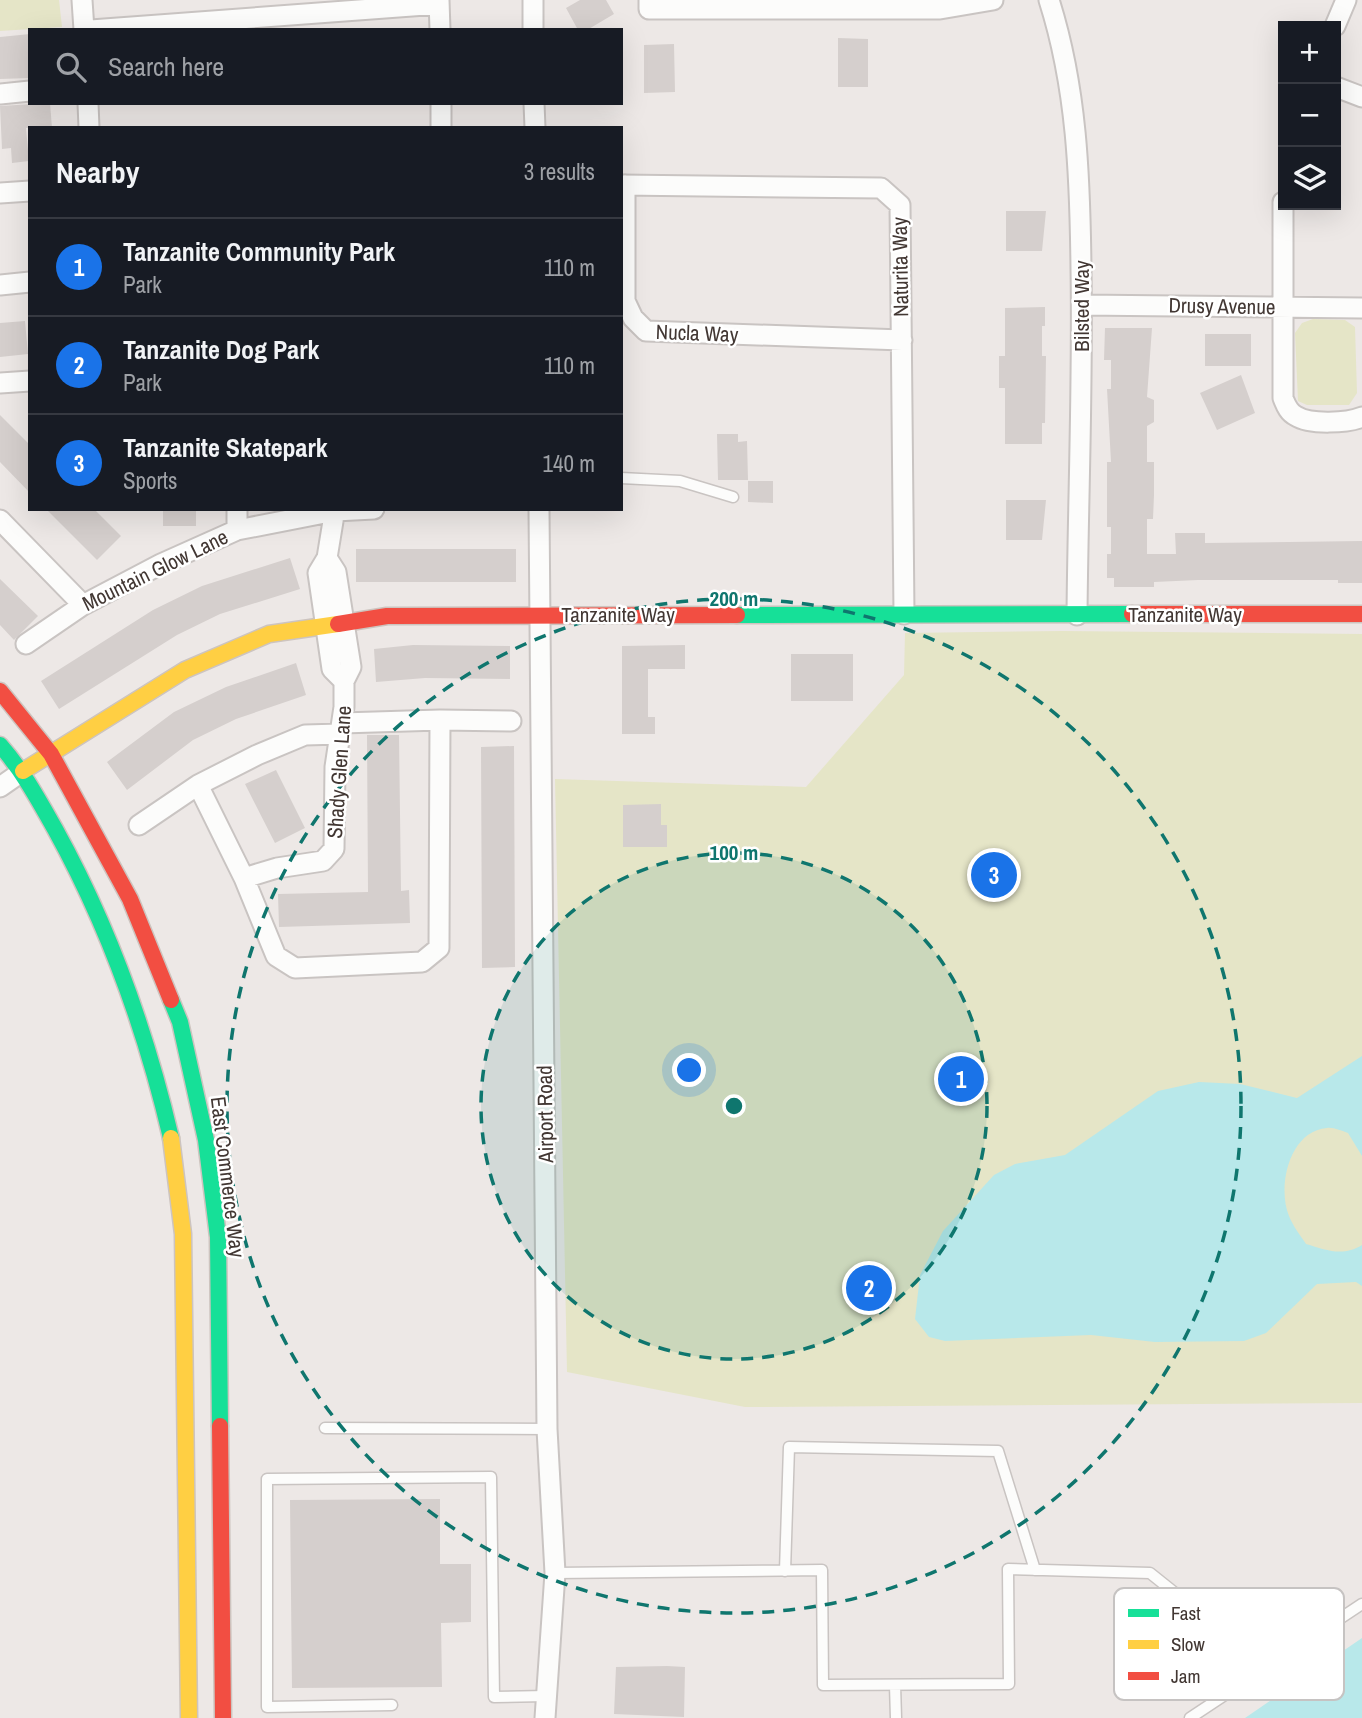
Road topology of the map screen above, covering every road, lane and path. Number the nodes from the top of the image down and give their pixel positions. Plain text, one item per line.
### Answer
1 (82, 0) edge
2 (533, 0) edge
3 (649, 0) edge
4 (993, 0) edge
5 (1049, 0) edge
6 (1346, 0) edge
7 (439, 2) edge
8 (1337, 21) edge
9 (84, 28) edge
10 (117, 28) edge
11 (440, 28) edge
12 (533, 28) edge
13 (1341, 89) edge
14 (28, 91) edge
15 (0, 94) edge
16 (1362, 97) edge
17 (88, 105) edge
18 (441, 105) edge
19 (534, 105) edge
20 (89, 126) edge
21 (441, 126) edge
22 (535, 126) edge
23 (623, 185) edge
24 (28, 191) edge
25 (0, 193) edge
26 (1283, 210) edge
27 (28, 282) edge
28 (0, 285) edge
29 (1082, 305) junction
30 (1285, 307) junction
31 (1362, 308) edge
32 (902, 340) junction
33 (28, 381) edge
34 (0, 383) edge
35 (1362, 416) edge
36 (623, 478) edge
37 (733, 497) dead end
38 (237, 511) edge
39 (330, 511) edge
40 (335, 511) edge
41 (539, 511) edge
42 (0, 520) edge
43 (237, 530) junction
44 (327, 558) junction
45 (83, 605) junction
46 (540, 614) junction
47 (904, 614) junction
48 (1362, 614) edge
49 (1077, 615) junction
50 (346, 622) junction
51 (325, 624) junction
52 (26, 644) dead end
53 (344, 681) junction
54 (0, 691) edge
55 (440, 720) junction
56 (511, 721) dead end
57 (341, 729) junction
58 (0, 745) edge
59 (51, 754) junction
60 (23, 771) junction
61 (198, 785) junction
62 (0, 787) edge
63 (139, 825) dead end
64 (244, 878) junction
65 (325, 1428) dead end
66 (547, 1429) junction
67 (1035, 1570) junction
68 (785, 1571) junction
69 (555, 1573) junction
70 (1169, 1588) edge
71 (1362, 1604) edge
72 (1344, 1616) edge
73 (895, 1685) junction
74 (546, 1696) junction
75 (1217, 1700) edge
76 (392, 1705) dead end
77 (189, 1718) edge
78 (223, 1718) edge
79 (545, 1718) edge
80 (895, 1718) edge
81 (1190, 1718) edge

1 - 9 street
2 - 12 street
3 - 4 street
5 - 29 street, Bilsted Way
6 - 8 street
7 - 10 street
7 - 11 street
13 - 16 street
14 - 15 street
17 - 20 street
18 - 21 street
19 - 22 street
23 - 32 street, Nucla Way
23 - 32 street, Naturita Way
24 - 25 street
26 - 30 street
27 - 28 street
29 - 30 street, Drusy Avenue
29 - 49 street, Bilsted Way
30 - 31 street, Drusy Avenue
30 - 35 street
32 - 47 street, Naturita Way
33 - 34 street
36 - 37 lane
38 - 43 street
39 - 43 street, Mountain Glow Lane
40 - 44 street, Shady Glen Lane
41 - 46 street, Airport Road
42 - 45 street
43 - 45 street, Mountain Glow Lane
44 - 50 street, Shady Glen Lane
44 - 51 street, Shady Glen Lane
45 - 52 street, Mountain Glow Lane
46 - 47 main road, Tanzanite Way
46 - 50 main road, Tanzanite Way
46 - 66 street, Airport Road
47 - 49 main road, Tanzanite Way
48 - 49 main road, Tanzanite Way
50 - 51 main road, Tanzanite Way
50 - 53 street, Shady Glen Lane
51 - 53 street, Shady Glen Lane
51 - 59 main road, Tanzanite Way
53 - 57 street, Shady Glen Lane
54 - 59 main road, East Commerce Way
55 - 56 street
55 - 57 street
55 - 64 street
57 - 61 street
57 - 64 street, Shady Glen Lane
58 - 60 main road
59 - 60 main road, Tanzanite Way
59 - 78 main road, East Commerce Way
60 - 62 street, Tanzanite Way
60 - 77 main road
61 - 63 street
61 - 64 street
65 - 66 lane
66 - 69 street, Airport Road
67 - 68 lane
67 - 70 lane
67 - 73 lane
68 - 69 lane
68 - 73 lane
69 - 74 street, Airport Road
71 - 72 lane
73 - 80 lane
74 - 76 lane
74 - 79 street, Airport Road
75 - 81 lane

